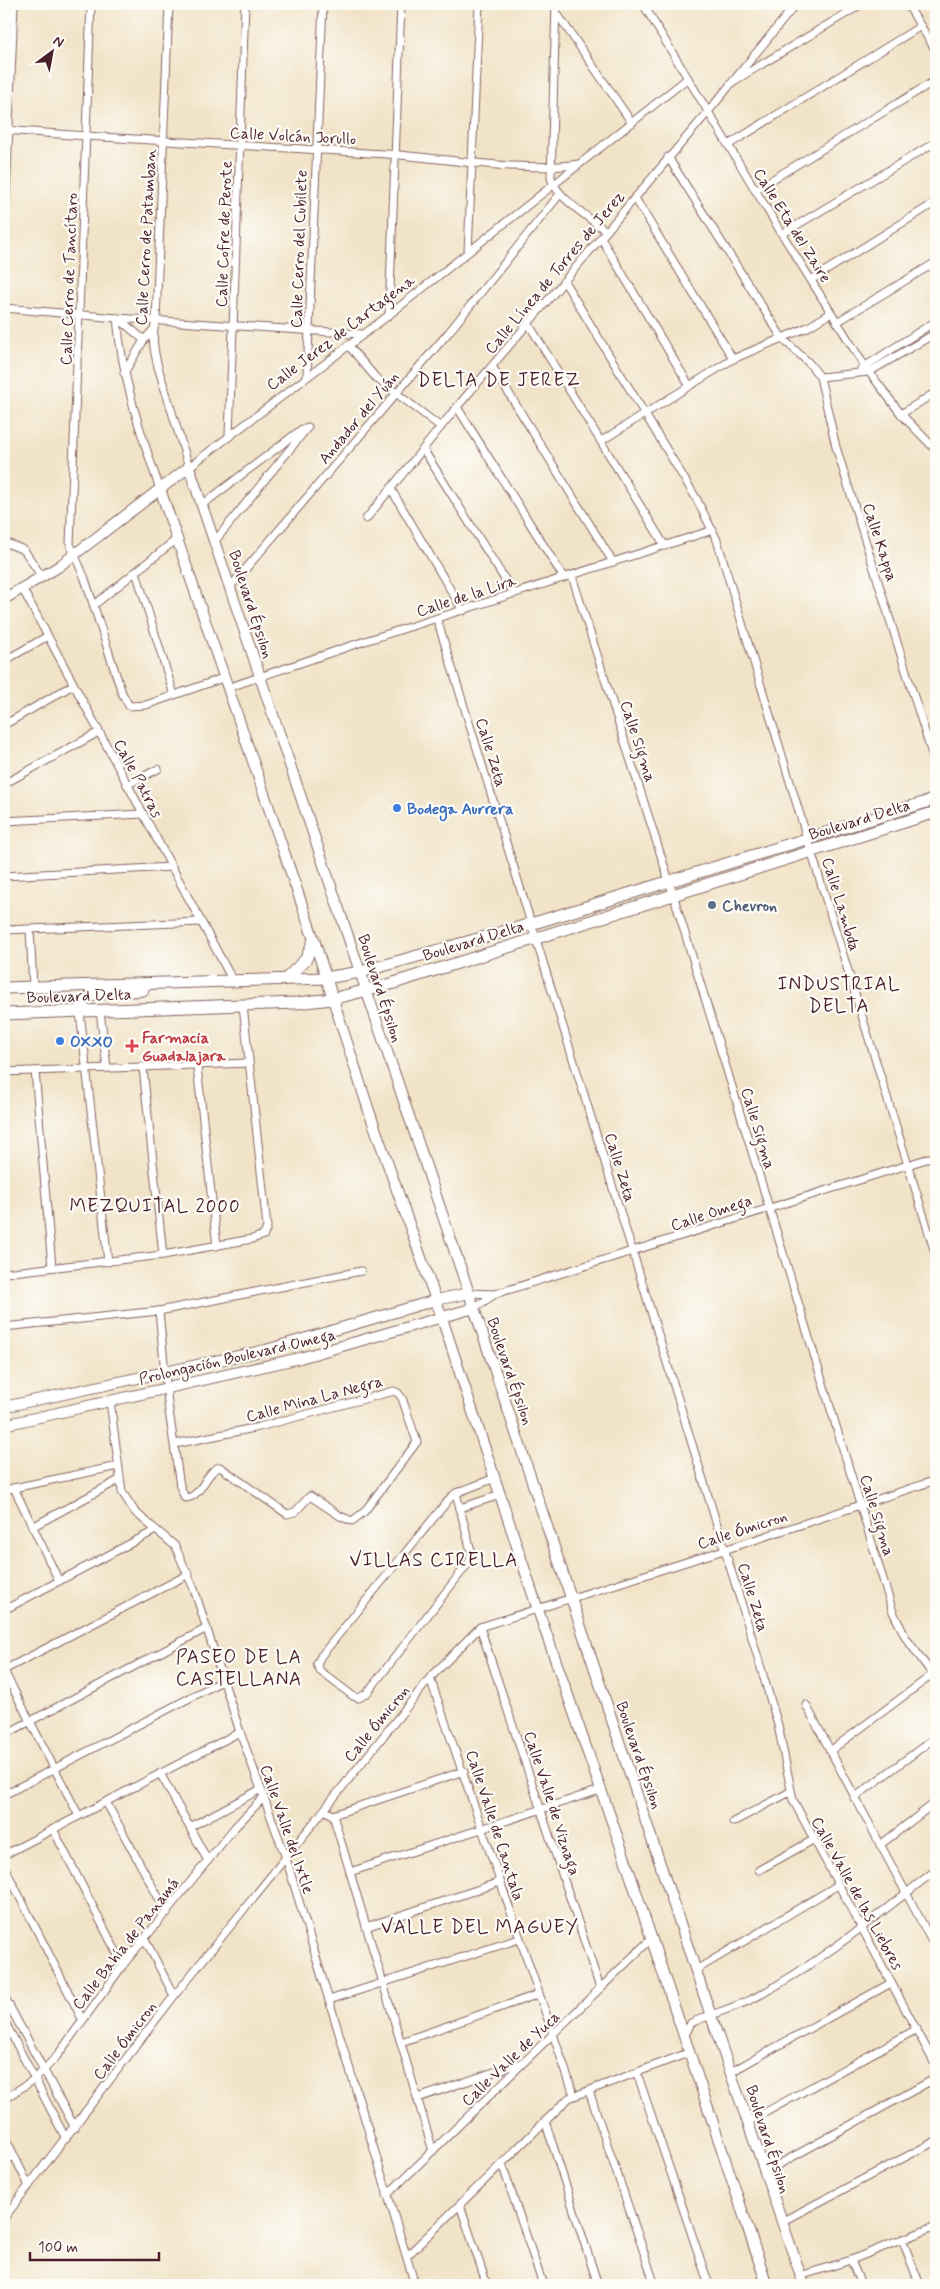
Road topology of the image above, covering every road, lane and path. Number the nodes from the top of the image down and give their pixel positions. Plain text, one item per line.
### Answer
1 (14, 4) edge
2 (91, 4) edge
3 (169, 4) edge
4 (245, 4) edge
5 (323, 4) edge
6 (401, 4) edge
7 (479, 4) edge
8 (556, 4) edge
9 (643, 4) edge
10 (796, 4) edge
11 (862, 4) edge
12 (907, 4) edge
13 (556, 12) junction
14 (921, 26) junction
15 (936, 51) edge
16 (688, 78) junction
17 (936, 80) edge
18 (729, 84) junction
19 (708, 112) junction
20 (632, 123) junction
21 (6, 131) edge
22 (88, 136) junction
23 (164, 140) junction
24 (936, 142) edge
25 (240, 146) junction
26 (728, 146) junction
27 (316, 150) junction
28 (394, 155) junction
29 (668, 157) junction
30 (472, 162) junction
31 (581, 163) junction
32 (550, 166) junction
33 (553, 186) junction
34 (755, 190) junction
35 (560, 194) junction
36 (635, 198) junction
37 (936, 202) edge
38 (606, 231) junction
39 (782, 234) junction
40 (601, 238) junction
41 (4, 245) edge
42 (468, 252) junction
43 (936, 262) edge
44 (811, 280) junction
45 (564, 281) junction
46 (4, 308) edge
47 (831, 313) junction
48 (80, 314) junction
49 (389, 314) junction
50 (117, 318) junction
51 (156, 320) junction
52 (936, 320) edge
53 (838, 322) junction
54 (528, 323) junction
55 (233, 325) junction
56 (153, 330) junction
57 (308, 332) junction
58 (936, 333) edge
59 (362, 334) junction
60 (782, 338) junction
61 (144, 340) junction
62 (348, 345) junction
63 (733, 359) junction
64 (492, 366) junction
65 (866, 369) junction
66 (124, 373) junction
67 (307, 376) junction
68 (820, 377) junction
69 (689, 385) junction
70 (936, 392) edge
71 (395, 394) junction
72 (457, 407) junction
73 (645, 412) junction
74 (901, 414) junction
75 (441, 427) junction
76 (229, 436) junction
77 (601, 441) junction
78 (422, 449) junction
79 (936, 450) edge
80 (189, 466) junction
81 (160, 488) junction
82 (391, 489) junction
83 (202, 505) junction
84 (366, 520) dead end
85 (713, 530) junction
86 (178, 538) junction
87 (215, 541) junction
88 (4, 542) edge
89 (665, 546) junction
90 (74, 555) junction
91 (614, 562) junction
92 (136, 572) junction
93 (42, 577) junction
94 (568, 577) junction
95 (230, 586) junction
96 (22, 588) junction
97 (514, 594) junction
98 (4, 598) edge
99 (94, 605) junction
100 (463, 611) junction
101 (437, 619) junction
102 (46, 637) junction
103 (4, 661) edge
104 (260, 676) junction
105 (225, 683) junction
106 (73, 685) junction
107 (174, 695) junction
108 (129, 706) joint
109 (4, 725) edge
110 (99, 732) junction
111 (936, 767) edge
112 (158, 769) dead end
113 (4, 784) edge
114 (127, 785) junction
115 (936, 799) edge
116 (936, 812) edge
117 (142, 814) junction
118 (4, 821) edge
119 (806, 838) junction
120 (811, 851) junction
121 (172, 867) junction
122 (4, 876) edge
123 (669, 881) junction
124 (672, 894) junction
125 (201, 922) junction
126 (531, 924) junction
127 (30, 929) junction
128 (4, 930) edge
129 (534, 938) junction
130 (314, 940) junction
131 (361, 972) junction
132 (325, 978) junction
133 (286, 979) junction
134 (234, 981) junction
135 (156, 985) junction
136 (33, 987) junction
137 (4, 988) edge
138 (367, 991) junction
139 (332, 999) junction
140 (242, 1005) junction
141 (100, 1011) junction
142 (80, 1012) junction
143 (4, 1014) edge
144 (248, 1063) junction
145 (196, 1066) junction
146 (107, 1068) junction
147 (143, 1068) junction
148 (85, 1069) junction
149 (35, 1071) junction
150 (4, 1072) edge
151 (936, 1156) edge
152 (908, 1166) junction
153 (769, 1208) junction
154 (216, 1246) junction
155 (633, 1251) junction
156 (163, 1255) junction
157 (936, 1256) edge
158 (108, 1262) junction
159 (52, 1268) junction
160 (361, 1272) dead end
161 (4, 1273) edge
162 (469, 1294) junction
163 (495, 1294) junction
164 (436, 1300) junction
165 (474, 1308) junction
166 (159, 1312) junction
167 (442, 1316) junction
168 (4, 1327) edge
169 (165, 1371) junction
170 (167, 1388) junction
171 (110, 1401) junction
172 (4, 1407) edge
173 (4, 1425) edge
174 (175, 1444) junction
175 (118, 1466) junction
176 (495, 1478) junction
177 (119, 1480) junction
178 (936, 1480) edge
179 (14, 1488) junction
180 (4, 1490) edge
181 (456, 1493) junction
182 (500, 1495) junction
183 (861, 1505) junction
184 (460, 1508) junction
185 (32, 1527) junction
186 (156, 1530) junction
187 (724, 1550) junction
188 (189, 1574) junction
189 (59, 1580) junction
190 (571, 1596) junction
191 (4, 1610) edge
192 (538, 1610) junction
193 (480, 1627) junction
194 (207, 1628) junction
195 (4, 1671) edge
196 (935, 1675) edge
197 (430, 1678) junction
198 (224, 1680) junction
199 (806, 1705) dead end
200 (31, 1720) junction
201 (778, 1725) joint
202 (240, 1732) junction
203 (4, 1735) edge
204 (936, 1737) edge
205 (830, 1751) junction
206 (55, 1768) junction
207 (464, 1771) junction
208 (160, 1774) junction
209 (260, 1789) junction
210 (600, 1790) junction
211 (790, 1792) junction
212 (4, 1795) edge
213 (264, 1798) junction
214 (854, 1798) junction
215 (106, 1802) junction
216 (936, 1802) edge
217 (324, 1810) junction
218 (540, 1810) junction
219 (333, 1815) junction
220 (79, 1816) junction
221 (734, 1822) dead end
222 (190, 1827) junction
223 (483, 1828) junction
224 (53, 1830) junction
225 (813, 1840) junction
226 (880, 1845) junction
227 (4, 1855) edge
228 (286, 1858) junction
229 (208, 1861) junction
230 (4, 1866) edge
231 (759, 1870) dead end
232 (936, 1870) edge
233 (350, 1872) junction
234 (500, 1882) junction
235 (838, 1885) junction
236 (905, 1894) junction
237 (167, 1913) junction
238 (861, 1926) junction
239 (366, 1927) junction
240 (145, 1938) junction
241 (519, 1939) junction
242 (651, 1939) junction
243 (934, 1939) edge
244 (936, 1949) edge
245 (123, 1965) junction
246 (696, 1970) junction
247 (891, 1983) junction
248 (383, 1984) junction
249 (600, 1988) junction
250 (538, 1994) junction
251 (4, 1996) edge
252 (174, 1996) junction
253 (329, 2000) junction
254 (711, 2016) junction
255 (82, 2019) junction
256 (4, 2020) edge
257 (916, 2030) junction
258 (552, 2037) junction
259 (683, 2038) junction
260 (400, 2042) junction
261 (688, 2053) junction
262 (526, 2061) junction
263 (936, 2066) edge
264 (45, 2071) junction
265 (731, 2072) junction
266 (638, 2073) junction
267 (936, 2078) edge
268 (35, 2079) junction
269 (589, 2090) junction
270 (574, 2095) junction
271 (418, 2098) junction
272 (4, 2099) edge
273 (545, 2121) junction
274 (748, 2122) junction
275 (75, 2128) junction
276 (4, 2135) edge
277 (66, 2139) junction
278 (936, 2141) edge
279 (433, 2151) junction
280 (14, 2156) junction
281 (4, 2161) edge
282 (502, 2164) junction
283 (765, 2172) junction
284 (29, 2186) junction
285 (387, 2194) junction
286 (460, 2205) junction
287 (4, 2218) edge
288 (781, 2222) junction
289 (936, 2226) edge
290 (902, 2239) junction
291 (407, 2256) junction
292 (851, 2260) junction
293 (802, 2280) edge
294 (415, 2285) edge
295 (487, 2285) edge
296 (543, 2285) edge
297 (598, 2285) edge
298 (655, 2285) edge
299 (709, 2285) edge
300 (767, 2285) edge
301 (861, 2285) edge
302 (920, 2285) edge

1 - 21 street
2 - 22 street, Calle Cerro de Tancítaro
3 - 23 street, Calle Cerro de Patamban
4 - 25 street, Calle Cofre de Perote
5 - 27 street, Calle Cerro del Cubilete
6 - 28 street
7 - 30 street
8 - 13 street
9 - 16 street, Calle Eta del Zaire
10 - 18 street, Calle Línea de Torres de Jerez
11 - 18 street
12 - 14 street
13 - 20 street
13 - 32 street
14 - 15 street
14 - 26 street
16 - 19 street, Calle Eta del Zaire
16 - 20 street, Calle Jerez de Cartagena
17 - 34 street
18 - 19 street, Calle Línea de Torres de Jerez
19 - 26 street, Calle Eta del Zaire
19 - 29 street, Calle Línea de Torres de Jerez
20 - 31 street, Calle Jerez de Cartagena
21 - 22 street, Calle Volcán Jorullo
21 - 41 street
22 - 23 street, Calle Volcán Jorullo
22 - 48 street, Calle Cerro de Tancítaro
23 - 25 street, Calle Volcán Jorullo
23 - 51 street, Calle Cerro de Patamban
24 - 39 street
25 - 27 street, Calle Volcán Jorullo
25 - 55 street, Calle Cofre de Perote
26 - 34 street, Calle Eta del Zaire
27 - 28 street, Calle Volcán Jorullo
27 - 57 street, Calle Cerro del Cubilete
28 - 30 street, Calle Volcán Jorullo
28 - 49 street
29 - 36 street, Calle Línea de Torres de Jerez
29 - 60 street, Calle Kappa
30 - 32 street, Calle Volcán Jorullo
30 - 42 street
31 - 32 street, Calle Volcán Jorullo
31 - 33 street, Calle Jerez de Cartagena
32 - 33 street
33 - 35 street
33 - 42 street, Calle Jerez de Cartagena
34 - 39 street, Calle Eta del Zaire
35 - 38 street
35 - 71 street, Andador del Yuán
36 - 38 street, Calle Línea de Torres de Jerez
36 - 63 street
37 - 44 street
38 - 40 street, Calle Línea de Torres de Jerez
39 - 44 street, Calle Eta del Zaire
40 - 45 street, Calle Línea de Torres de Jerez
40 - 69 street
42 - 49 street, Calle Jerez de Cartagena
43 - 53 street
44 - 47 street, Calle Eta del Zaire
45 - 54 street, Calle Línea de Torres de Jerez
45 - 73 street, Calle Lambda
46 - 48 street
47 - 53 street, Calle Eta del Zaire
47 - 60 street
48 - 50 street
48 - 90 street, Calle Cerro de Tancítaro
49 - 59 street, Calle Jerez de Cartagena
50 - 51 street
50 - 61 street
50 - 66 street
51 - 55 street
51 - 56 street, Calle Cerro de Patamban
52 - 65 street
53 - 65 street, Calle Eta del Zaire
54 - 64 street, Calle Línea de Torres de Jerez
54 - 77 street
55 - 57 street
55 - 76 street, Calle Cofre de Perote
56 - 61 street
56 - 80 street, Calle Cerro de Patamban
57 - 59 street
57 - 67 street, Calle Cerro del Cubilete
58 - 65 street
59 - 62 street, Calle Jerez de Cartagena
60 - 63 street
60 - 68 street, Calle Kappa
61 - 66 street
62 - 67 street, Calle Jerez de Cartagena
62 - 71 street
63 - 69 street
64 - 72 street, Calle Línea de Torres de Jerez
64 - 91 street
65 - 68 street
65 - 74 street, Calle Eta del Zaire
66 - 81 street
67 - 76 street, Calle Jerez de Cartagena
68 - 111 street, Calle Kappa
69 - 73 street
70 - 74 street
71 - 75 street
71 - 95 street, Andador del Yuán
72 - 75 street, Calle Línea de Torres de Jerez
72 - 94 street, Calle Sigma
73 - 77 street
73 - 85 street, Calle Lambda
74 - 79 street, Calle Eta del Zaire
75 - 78 street, Calle Línea de Torres de Jerez
76 - 80 street, Calle Jerez de Cartagena
77 - 89 street
78 - 82 street, Calle Línea de Torres de Jerez
78 - 97 street
80 - 81 street, Calle Jerez de Cartagena
80 - 83 street, Boulevard Épsilon
81 - 86 street
81 - 90 street, Calle Jerez de Cartagena
82 - 84 street, Calle Línea de Torres de Jerez
82 - 100 street
83 - 87 street, Boulevard Épsilon
83 - 87 street
85 - 89 street, Calle de la Lira
85 - 119 street, Calle Lambda
86 - 92 street
86 - 105 street
87 - 95 street, Boulevard Épsilon
88 - 93 street
89 - 91 street, Calle de la Lira
90 - 93 street, Calle Jerez de Cartagena
90 - 99 street, Calle Cerro de Tancítaro
91 - 94 street, Calle de la Lira
92 - 99 street
92 - 107 street
93 - 96 street, Calle Jerez de Cartagena
94 - 97 street, Calle de la Lira
94 - 123 street, Calle Sigma
95 - 104 street, Boulevard Épsilon
96 - 98 street, Calle Jerez de Cartagena
96 - 102 street, Calle Patras
97 - 100 street, Calle de la Lira
99 - 108 street, Calle Cerro de Tancítaro
100 - 101 street, Calle de la Lira
101 - 104 street, Calle de la Lira
101 - 126 street, Calle Zeta
102 - 103 street
102 - 106 street, Calle Patras
104 - 105 street, Calle de la Lira
104 - 131 street, Boulevard Épsilon
105 - 107 street, Calle de la Lira
105 - 130 street
106 - 109 street
106 - 110 street, Calle Patras
107 - 108 street, Calle de la Lira
110 - 113 street
110 - 114 street, Calle Patras
112 - 114 street
114 - 117 street, Calle Patras
115 - 119 main road, Boulevard Delta
116 - 120 main road, Boulevard Delta
117 - 118 street
117 - 121 street, Calle Patras
119 - 120 street, Calle Lambda
119 - 123 main road, Boulevard Delta
120 - 124 main road, Boulevard Delta
120 - 152 street, Calle Lambda
121 - 122 street
121 - 125 street, Calle Patras
123 - 124 street, Calle Sigma
123 - 126 main road, Boulevard Delta
124 - 129 main road, Boulevard Delta
124 - 153 street, Calle Sigma
125 - 127 street
125 - 134 street, Calle Patras
126 - 129 street, Calle Zeta
126 - 131 main road, Boulevard Delta
127 - 128 street
127 - 136 street
129 - 138 main road, Boulevard Delta
129 - 155 street, Calle Zeta
130 - 132 street
130 - 133 main road
131 - 132 main road, Boulevard Delta
131 - 138 street, Boulevard Épsilon
132 - 133 main road, Boulevard Delta
132 - 139 street
133 - 134 main road, Boulevard Delta
134 - 135 main road, Boulevard Delta
135 - 136 main road, Boulevard Delta
135 - 142 main road
136 - 137 main road, Boulevard Delta
138 - 139 main road, Boulevard Delta
138 - 162 street, Boulevard Épsilon
139 - 140 main road, Boulevard Delta
139 - 164 street
140 - 141 main road, Boulevard Delta
140 - 144 street
141 - 142 main road, Boulevard Delta
141 - 146 street
142 - 143 main road, Boulevard Delta
142 - 148 street
144 - 145 street
144 - 154 street
145 - 147 street
145 - 154 street
146 - 147 street
146 - 148 street
147 - 156 street
148 - 149 street
148 - 158 street
149 - 150 street
149 - 159 street
151 - 152 street, Calle Omega
152 - 153 street, Calle Omega
152 - 157 street, Calle Lambda
153 - 155 street, Calle Omega
153 - 183 street, Calle Sigma
154 - 156 street
155 - 163 street, Calle Omega
155 - 187 street, Calle Zeta
156 - 158 street
158 - 159 street
159 - 161 street
160 - 166 street
162 - 163 street, Calle Omega
162 - 164 street, Prolongación Boulevard Omega
162 - 165 street, Boulevard Épsilon
163 - 165 street, Calle Omega
164 - 167 street
164 - 169 street, Prolongación Boulevard Omega
165 - 167 street, Prolongación Boulevard Omega
165 - 190 street, Boulevard Épsilon
166 - 168 street
166 - 169 street, Calle Mina La Negra
167 - 170 street, Prolongación Boulevard Omega
167 - 176 street
169 - 170 street, Calle Mina La Negra
169 - 172 street, Prolongación Boulevard Omega
170 - 171 street, Prolongación Boulevard Omega
170 - 174 street, Calle Mina La Negra
171 - 173 street, Prolongación Boulevard Omega
171 - 175 street, Calle Valle del Ixtle
174 - 174 street, Calle Mina La Negra
175 - 177 street, Calle Valle del Ixtle
175 - 179 street
176 - 181 street
176 - 182 street
177 - 185 street
177 - 186 street, Calle Valle del Ixtle
178 - 183 street, Calle Ómicron
179 - 180 street
179 - 185 street
181 - 184 street
181 - 184 street
182 - 184 street
182 - 192 street
183 - 187 street, Calle Ómicron
183 - 196 street, Calle Sigma
185 - 189 street
186 - 188 street, Calle Valle del Ixtle
186 - 189 street
187 - 190 street, Calle Ómicron
187 - 201 street, Calle Zeta
188 - 194 street, Calle Valle del Ixtle
188 - 195 street
189 - 191 street
190 - 192 street, Calle Ómicron
190 - 246 street, Boulevard Épsilon
192 - 193 street, Calle Ómicron
192 - 210 street
193 - 197 street, Calle Ómicron
193 - 218 street, Calle Valle de Viznaga
194 - 198 street, Calle Valle del Ixtle
194 - 200 street
195 - 200 street
196 - 205 street
197 - 207 street, Calle Valle de Cantala
197 - 217 street, Calle Ómicron
198 - 202 street, Calle Valle del Ixtle
198 - 206 street
199 - 205 street
200 - 203 street
200 - 206 street
201 - 211 street, Calle Valle de las Liebres
202 - 208 street
202 - 209 street, Calle Valle del Ixtle
204 - 214 street
205 - 214 street
206 - 212 street
206 - 220 street
207 - 219 street
207 - 223 street, Calle Valle de Cantala
208 - 215 street
208 - 222 street
209 - 213 street, Calle Valle del Ixtle
209 - 222 street
210 - 218 street
210 - 242 street
211 - 221 street
211 - 225 street, Calle Valle de las Liebres
213 - 228 street, Calle Valle del Ixtle
213 - 229 street, Calle Bahía de Panamá
214 - 226 street
215 - 220 street
215 - 237 street
216 - 226 street
217 - 219 street
217 - 228 street, Calle Ómicron
218 - 223 street
218 - 249 street, Calle Valle de Viznaga
219 - 233 street
220 - 224 street
222 - 229 street
223 - 233 street
223 - 234 street, Calle Valle de Cantala
224 - 227 street
224 - 245 street
225 - 231 street
225 - 235 street, Calle Valle de las Liebres
226 - 236 street
228 - 252 street, Calle Ómicron
228 - 253 street, Calle Valle del Ixtle
229 - 237 street, Calle Bahía de Panamá
230 - 255 street
232 - 236 street
233 - 239 street
234 - 239 street
234 - 241 street, Calle Valle de Cantala
235 - 238 street, Calle Valle de las Liebres
235 - 246 street
236 - 238 street
236 - 243 street
237 - 240 street, Calle Bahía de Panamá
238 - 247 street, Calle Valle de las Liebres
238 - 254 street
239 - 248 street
240 - 245 street, Calle Bahía de Panamá
240 - 252 street
241 - 248 street
241 - 250 street, Calle Valle de Cantala
242 - 249 street, Calle Valle de Yuca
242 - 259 street
243 - 244 street
245 - 255 street, Calle Bahía de Panamá
246 - 254 street, Boulevard Épsilon
247 - 257 street, Calle Valle de las Liebres
247 - 265 street
248 - 253 street
248 - 260 street
249 - 258 street, Calle Valle de Yuca
250 - 258 street, Calle Valle de Cantala
250 - 260 street
251 - 264 street
252 - 275 street, Calle Ómicron
253 - 285 street, Calle Valle del Ixtle
254 - 259 street
254 - 265 street, Boulevard Épsilon
255 - 264 street, Calle Bahía de Panamá
256 - 268 street
257 - 263 street, Calle Valle de las Liebres
257 - 274 street
258 - 262 street, Calle Valle de Yuca
258 - 270 street, Calle Valle de Cantala
259 - 261 street
260 - 271 street
261 - 266 street
261 - 300 street
262 - 271 street
262 - 279 street, Calle Valle de Yuca
264 - 268 street, Calle Bahía de Panamá
264 - 275 street
265 - 274 street, Boulevard Épsilon
266 - 269 street
266 - 299 street
267 - 283 street
268 - 272 street, Calle Bahía de Panamá
268 - 277 street
269 - 270 street
269 - 298 street
270 - 273 street
271 - 279 street
273 - 282 street
273 - 297 street
274 - 283 street, Boulevard Épsilon
275 - 277 street, Calle Ómicron
276 - 280 street
277 - 284 street, Calle Ómicron
278 - 288 street
279 - 285 street, Calle Valle de Yuca
280 - 281 street
280 - 284 street
282 - 286 street
282 - 296 street
283 - 288 street, Boulevard Épsilon
284 - 287 street, Calle Ómicron
285 - 291 street, Calle Valle del Ixtle
286 - 291 street
286 - 295 street
288 - 293 street, Boulevard Épsilon
289 - 290 street
290 - 292 street
290 - 302 street
291 - 294 street, Calle Valle del Ixtle
292 - 293 street
292 - 301 street

